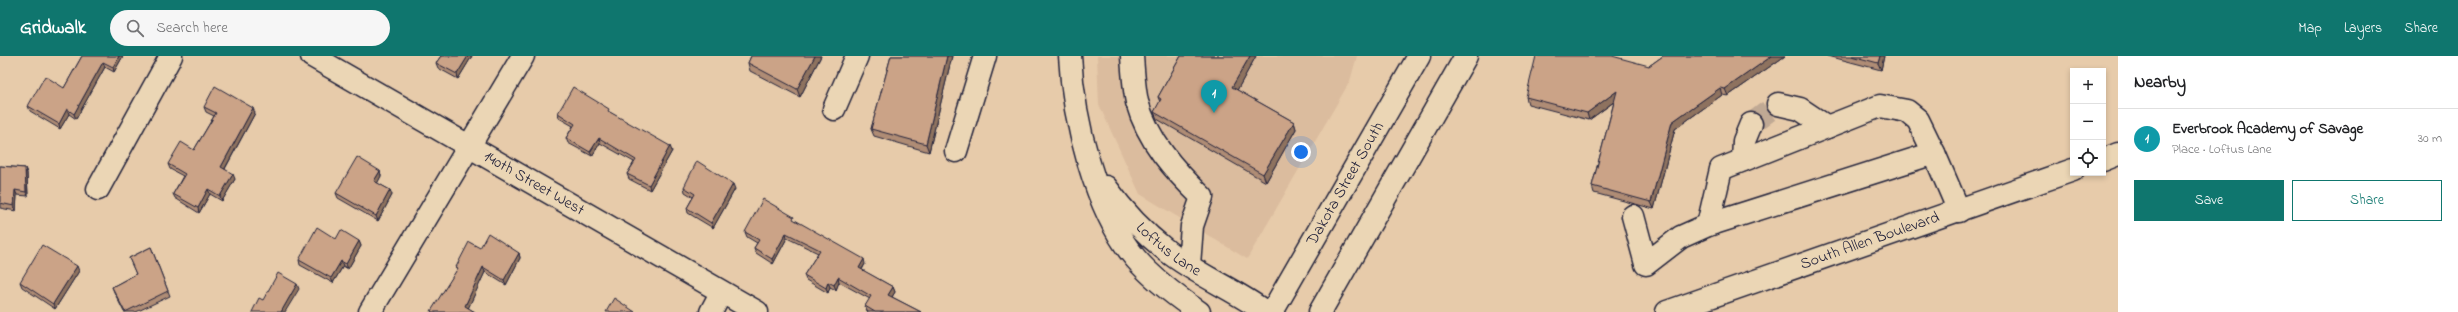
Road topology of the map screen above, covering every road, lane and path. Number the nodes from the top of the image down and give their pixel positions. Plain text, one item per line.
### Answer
1 (171, 56) edge
2 (312, 56) edge
3 (523, 56) edge
4 (857, 56) edge
5 (984, 56) edge
6 (1070, 56) edge
7 (1132, 56) edge
8 (1419, 56) edge
9 (1466, 56) edge
10 (1778, 104) dead end
11 (834, 109) dead end
12 (1751, 124) tunnel mouth
13 (1827, 127) junction
14 (469, 147) junction
15 (956, 151) dead end
16 (1934, 153) junction
17 (2118, 154) edge
18 (2106, 159) edge
19 (1744, 160) junction
20 (2070, 171) edge
21 (1094, 175) junction
22 (98, 189) dead end
23 (1958, 210) junction
24 (1634, 216) dead end
25 (1708, 225) junction
26 (1189, 265) junction
27 (721, 293) junction
28 (370, 312) edge
29 (711, 312) edge
30 (757, 312) edge
31 (1199, 312) edge
32 (1265, 312) edge
33 (1272, 312) edge
34 (1320, 312) edge
35 (1667, 312) edge

1 - 22 street
2 - 14 street, 140th Street West
3 - 14 street
4 - 11 street
5 - 15 street
6 - 21 street, Loftus Lane
7 - 26 street
8 - 33 street, Dakota Street South
9 - 34 street
10 - 13 street
12 - 19 street
13 - 16 street
13 - 19 street
14 - 27 street, 140th Street West
14 - 28 street
16 - 23 street
16 - 25 street
17 - 18 street
19 - 25 street
20 - 23 street, South Allen Boulevard
21 - 26 street, Loftus Lane
21 - 31 street, Loftus Lane
23 - 35 street, South Allen Boulevard
24 - 25 street
26 - 32 street, Loftus Lane
27 - 29 street
27 - 30 street, 140th Street West

